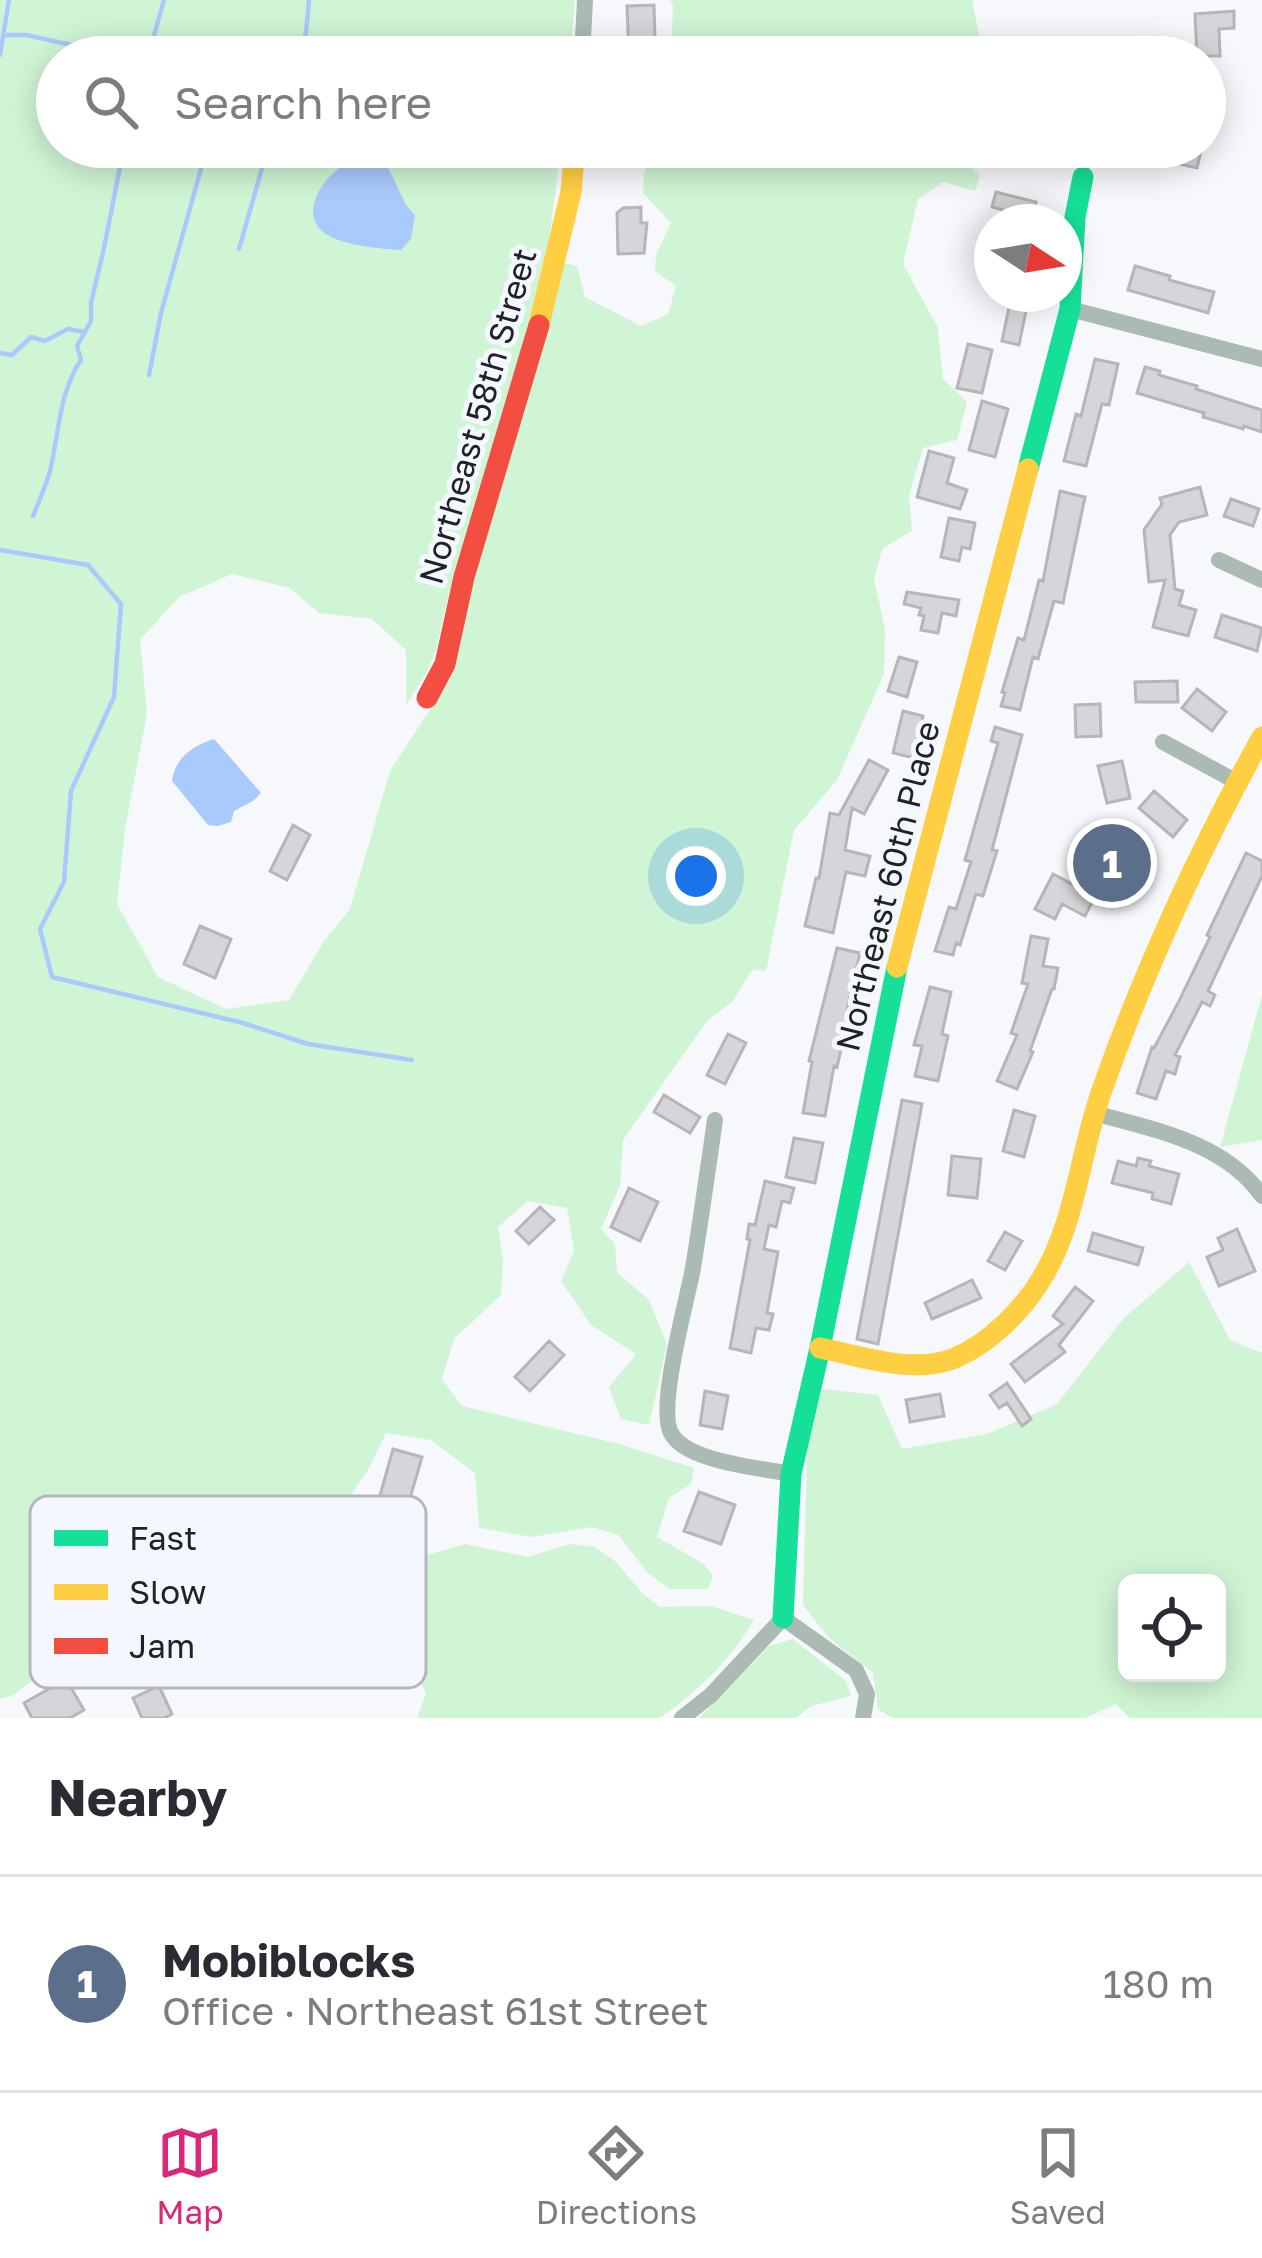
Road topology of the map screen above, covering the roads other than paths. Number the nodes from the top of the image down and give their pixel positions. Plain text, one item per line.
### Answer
1 (585, 0) edge
2 (583, 36) edge
3 (573, 168) edge
4 (1083, 177) dead end
5 (1078, 204) edge
6 (1069, 312) edge
7 (1082, 312) edge
8 (1262, 359) edge
9 (1219, 560) dead end
10 (1262, 580) edge
11 (427, 698) dead end
12 (1262, 737) edge
13 (1163, 742) dead end
14 (1237, 782) junction
15 (1094, 1113) junction
16 (715, 1120) dead end
17 (1262, 1196) edge
18 (820, 1348) junction
19 (791, 1474) junction
20 (783, 1618) junction
21 (682, 1718) edge
22 (863, 1718) edge

1 - 2 street
3 - 11 street, Northeast 58th Street
4 - 5 street, Northeast 60th Place
6 - 18 street, Northeast 60th Place
7 - 8 street
9 - 10 street
12 - 14 street
13 - 14 street
14 - 15 street
15 - 17 street
15 - 18 street
16 - 19 street
18 - 19 street, Northeast 60th Place
19 - 20 street, Northeast 60th Place
20 - 21 street
20 - 22 street

